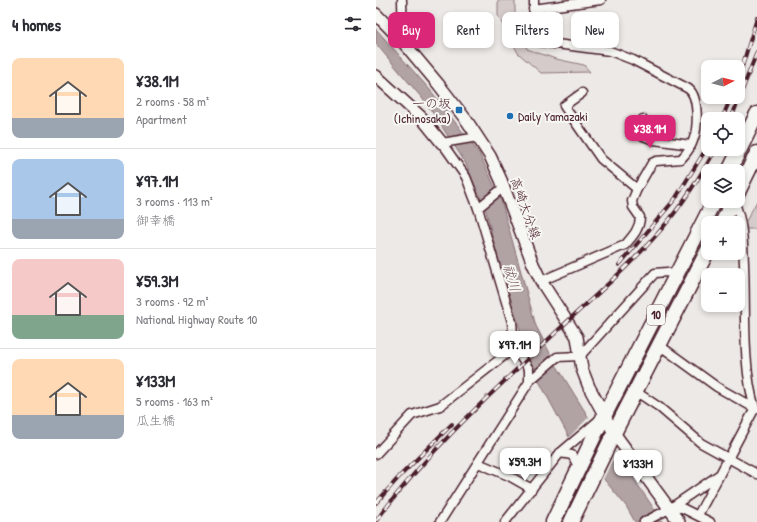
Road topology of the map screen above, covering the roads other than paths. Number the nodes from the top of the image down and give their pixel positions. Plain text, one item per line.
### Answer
1 (402, 0) edge
2 (601, 0) edge
3 (534, 4) edge
4 (402, 12) edge
5 (376, 14) edge
6 (388, 26) edge
7 (408, 48) edge
8 (376, 76) edge
9 (582, 93) dead end
10 (757, 114) edge
11 (643, 119) dead end
12 (475, 138) junction
13 (444, 143) junction
14 (691, 145) junction
15 (757, 153) edge
16 (732, 164) edge
17 (745, 178) edge
18 (637, 188) junction
19 (502, 189) junction
20 (480, 206) junction
21 (710, 208) edge
22 (736, 208) edge
23 (703, 260) edge
24 (675, 276) junction
25 (541, 281) junction
26 (659, 345) junction
27 (514, 348) junction
28 (580, 356) junction
29 (532, 377) junction
30 (635, 391) junction
31 (756, 409) edge
32 (598, 422) junction
33 (611, 438) junction
34 (560, 453) junction
35 (376, 454) edge
36 (728, 459) junction
37 (478, 463) junction
38 (581, 464) junction
39 (720, 474) junction
40 (757, 474) edge
41 (532, 489) junction
42 (669, 509) junction
43 (698, 515) junction
44 (440, 522) edge
45 (505, 522) edge
46 (553, 522) edge
47 (570, 522) edge
48 (644, 522) edge
49 (679, 522) edge
50 (710, 522) edge

1 - 4 street
2 - 3 street
3 - 14 street
5 - 6 main road, 高崎大分線
7 - 12 main road, 高崎大分線
8 - 13 main road
9 - 18 street
10 - 16 highway
11 - 14 street
12 - 13 street
12 - 19 main road, 高崎大分線
13 - 20 street
14 - 18 street
15 - 17 highway
18 - 25 street
19 - 20 street
19 - 25 main road, 高崎大分線
20 - 27 street
21 - 24 highway, 10
22 - 31 street
23 - 26 highway, 10
24 - 28 street
24 - 32 highway, 10
25 - 28 main road, 高崎大分線
26 - 30 highway, 10
26 - 31 street
27 - 29 street
27 - 35 street
28 - 29 street
28 - 32 main road, 高崎大分線
29 - 37 street
30 - 33 highway, 10
30 - 36 street
31 - 36 street
32 - 33 main road, 高崎大分線
32 - 34 street
32 - 38 highway, 10
33 - 42 main road, 高崎大分線
33 - 47 highway, 10
34 - 38 street
34 - 41 street
36 - 39 street
36 - 40 street
37 - 41 street
37 - 44 street
38 - 46 highway, 10
39 - 42 street
39 - 43 street
41 - 45 street
42 - 43 street
42 - 48 street
42 - 49 main road, 高崎大分線
43 - 50 street

